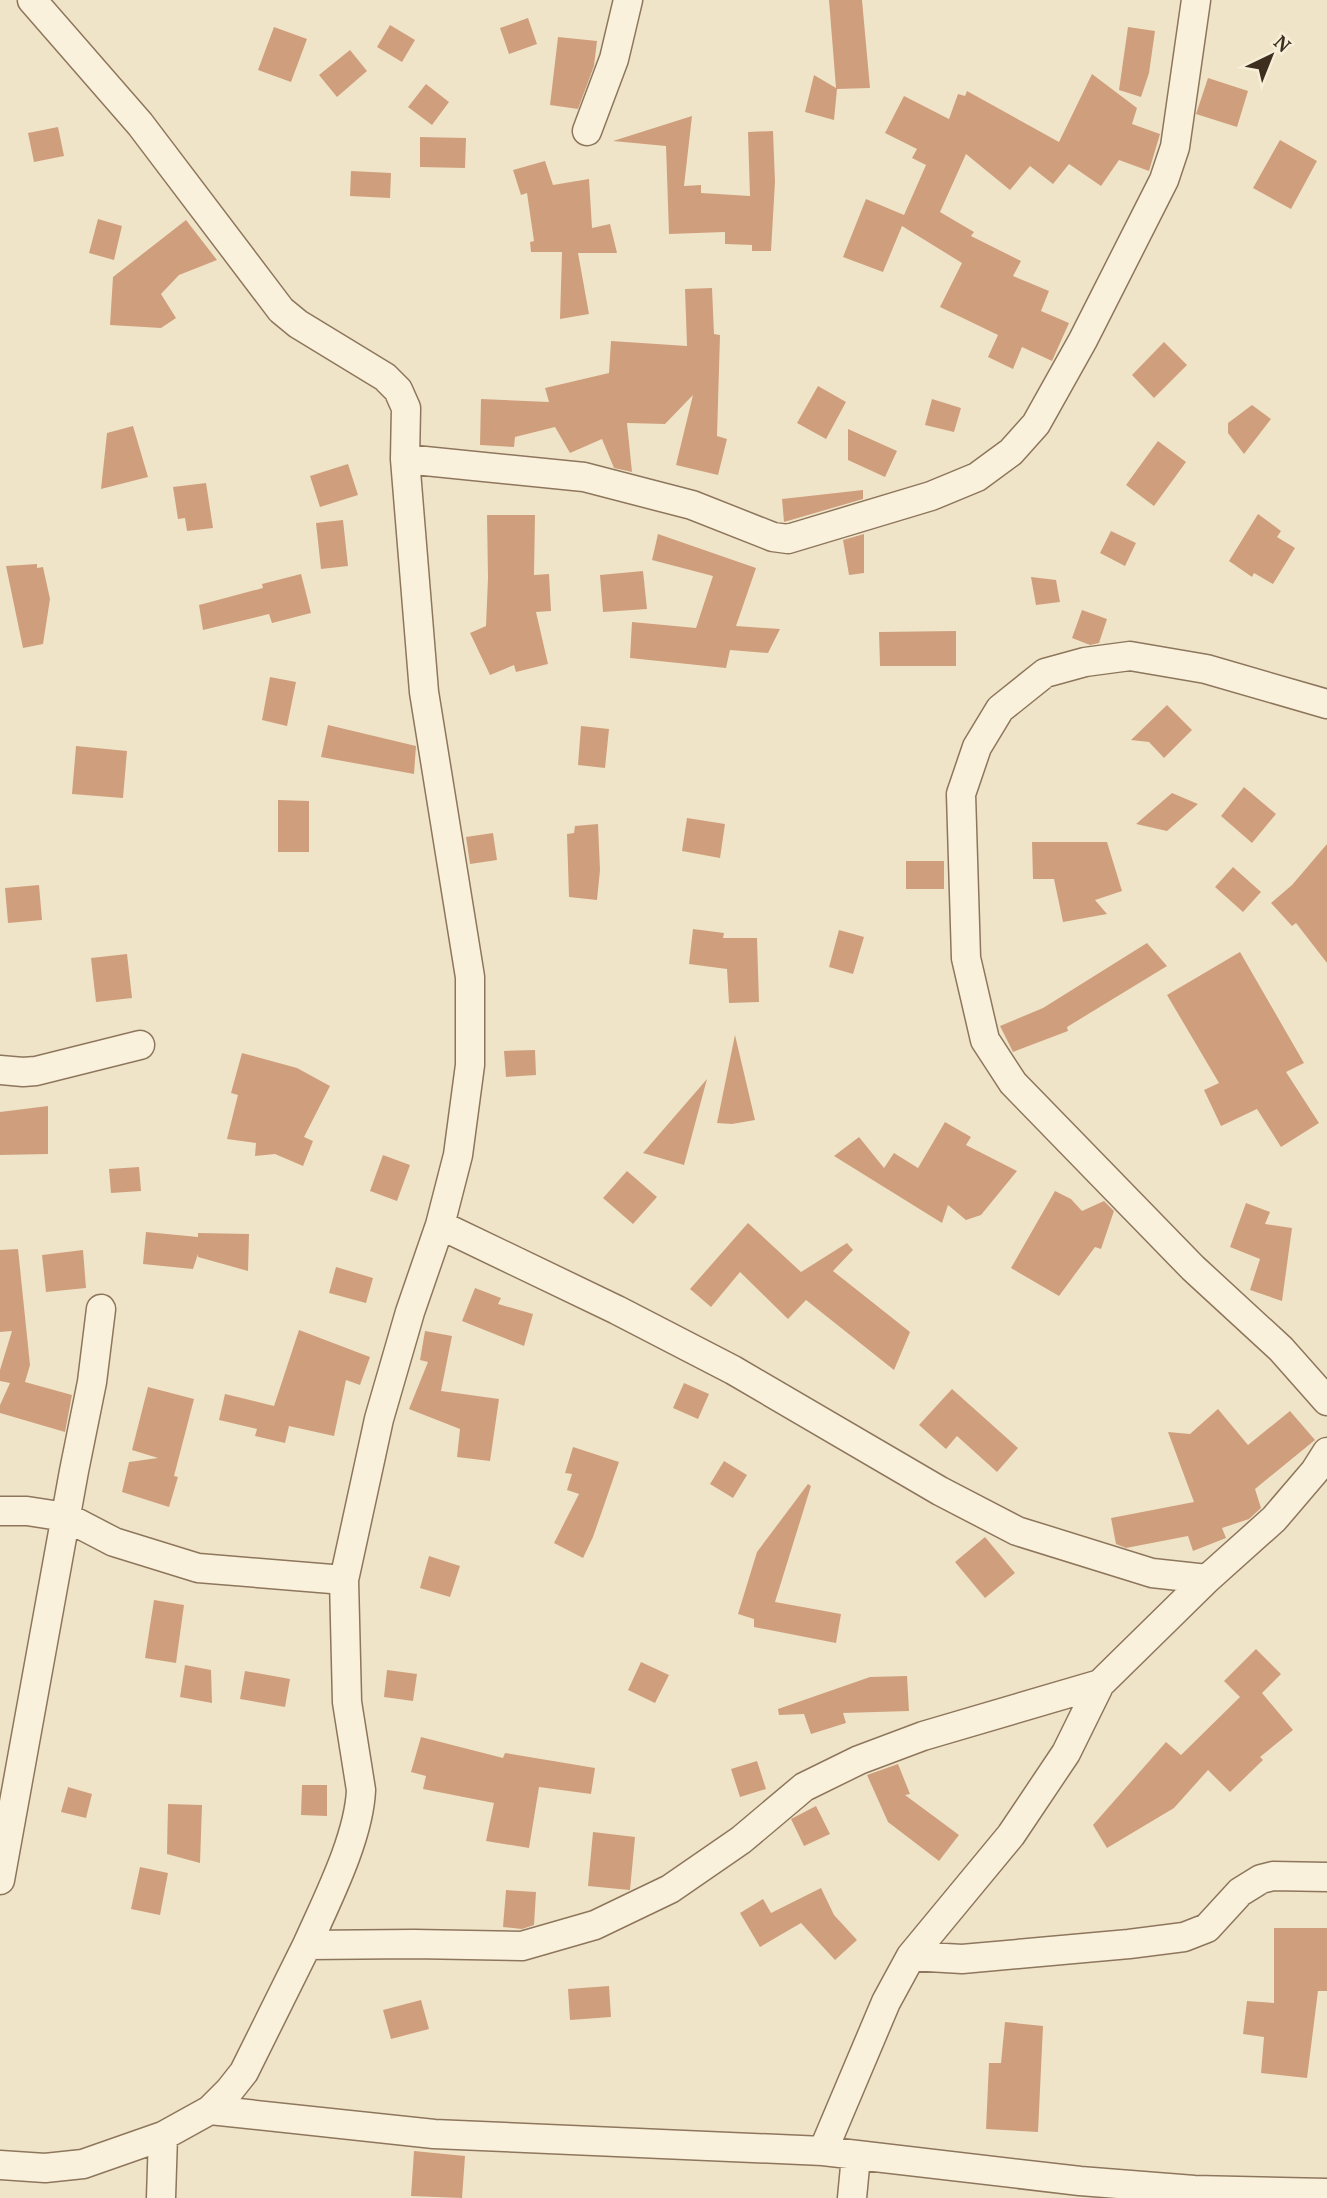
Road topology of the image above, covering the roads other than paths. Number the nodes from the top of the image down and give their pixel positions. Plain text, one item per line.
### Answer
1 (32, 0) edge
2 (628, 0) edge
3 (1196, 0) edge
4 (587, 131) dead end
5 (405, 459) junction
6 (1327, 704) edge
7 (139, 1045) dead end
8 (0, 1070) edge
9 (440, 1224) junction
10 (101, 1309) dead end
11 (1327, 1401) edge
12 (1327, 1452) edge
13 (0, 1511) edge
14 (66, 1517) junction
15 (1207, 1579) junction
16 (344, 1580) junction
17 (1100, 1684) junction
18 (1327, 1877) edge
19 (0, 1881) edge
20 (307, 1945) junction
21 (911, 1956) junction
22 (210, 2110) junction
23 (163, 2136) junction
24 (823, 2151) junction
25 (856, 2155) junction
26 (0, 2165) edge
27 (1079, 2189) edge
28 (1327, 2193) edge
29 (161, 2198) edge
30 (852, 2198) edge

1 - 5 street
2 - 4 street
3 - 5 street
5 - 9 street
6 - 11 street
7 - 8 street
9 - 15 street
9 - 16 street
10 - 14 street
12 - 15 street
13 - 14 street
14 - 16 street
14 - 19 street
15 - 17 street
16 - 20 street
17 - 20 street
17 - 21 street
18 - 21 street
20 - 22 street
21 - 24 street
22 - 23 street
22 - 24 street
23 - 26 street
23 - 29 street
24 - 25 street
25 - 27 street
25 - 30 street
27 - 28 street

